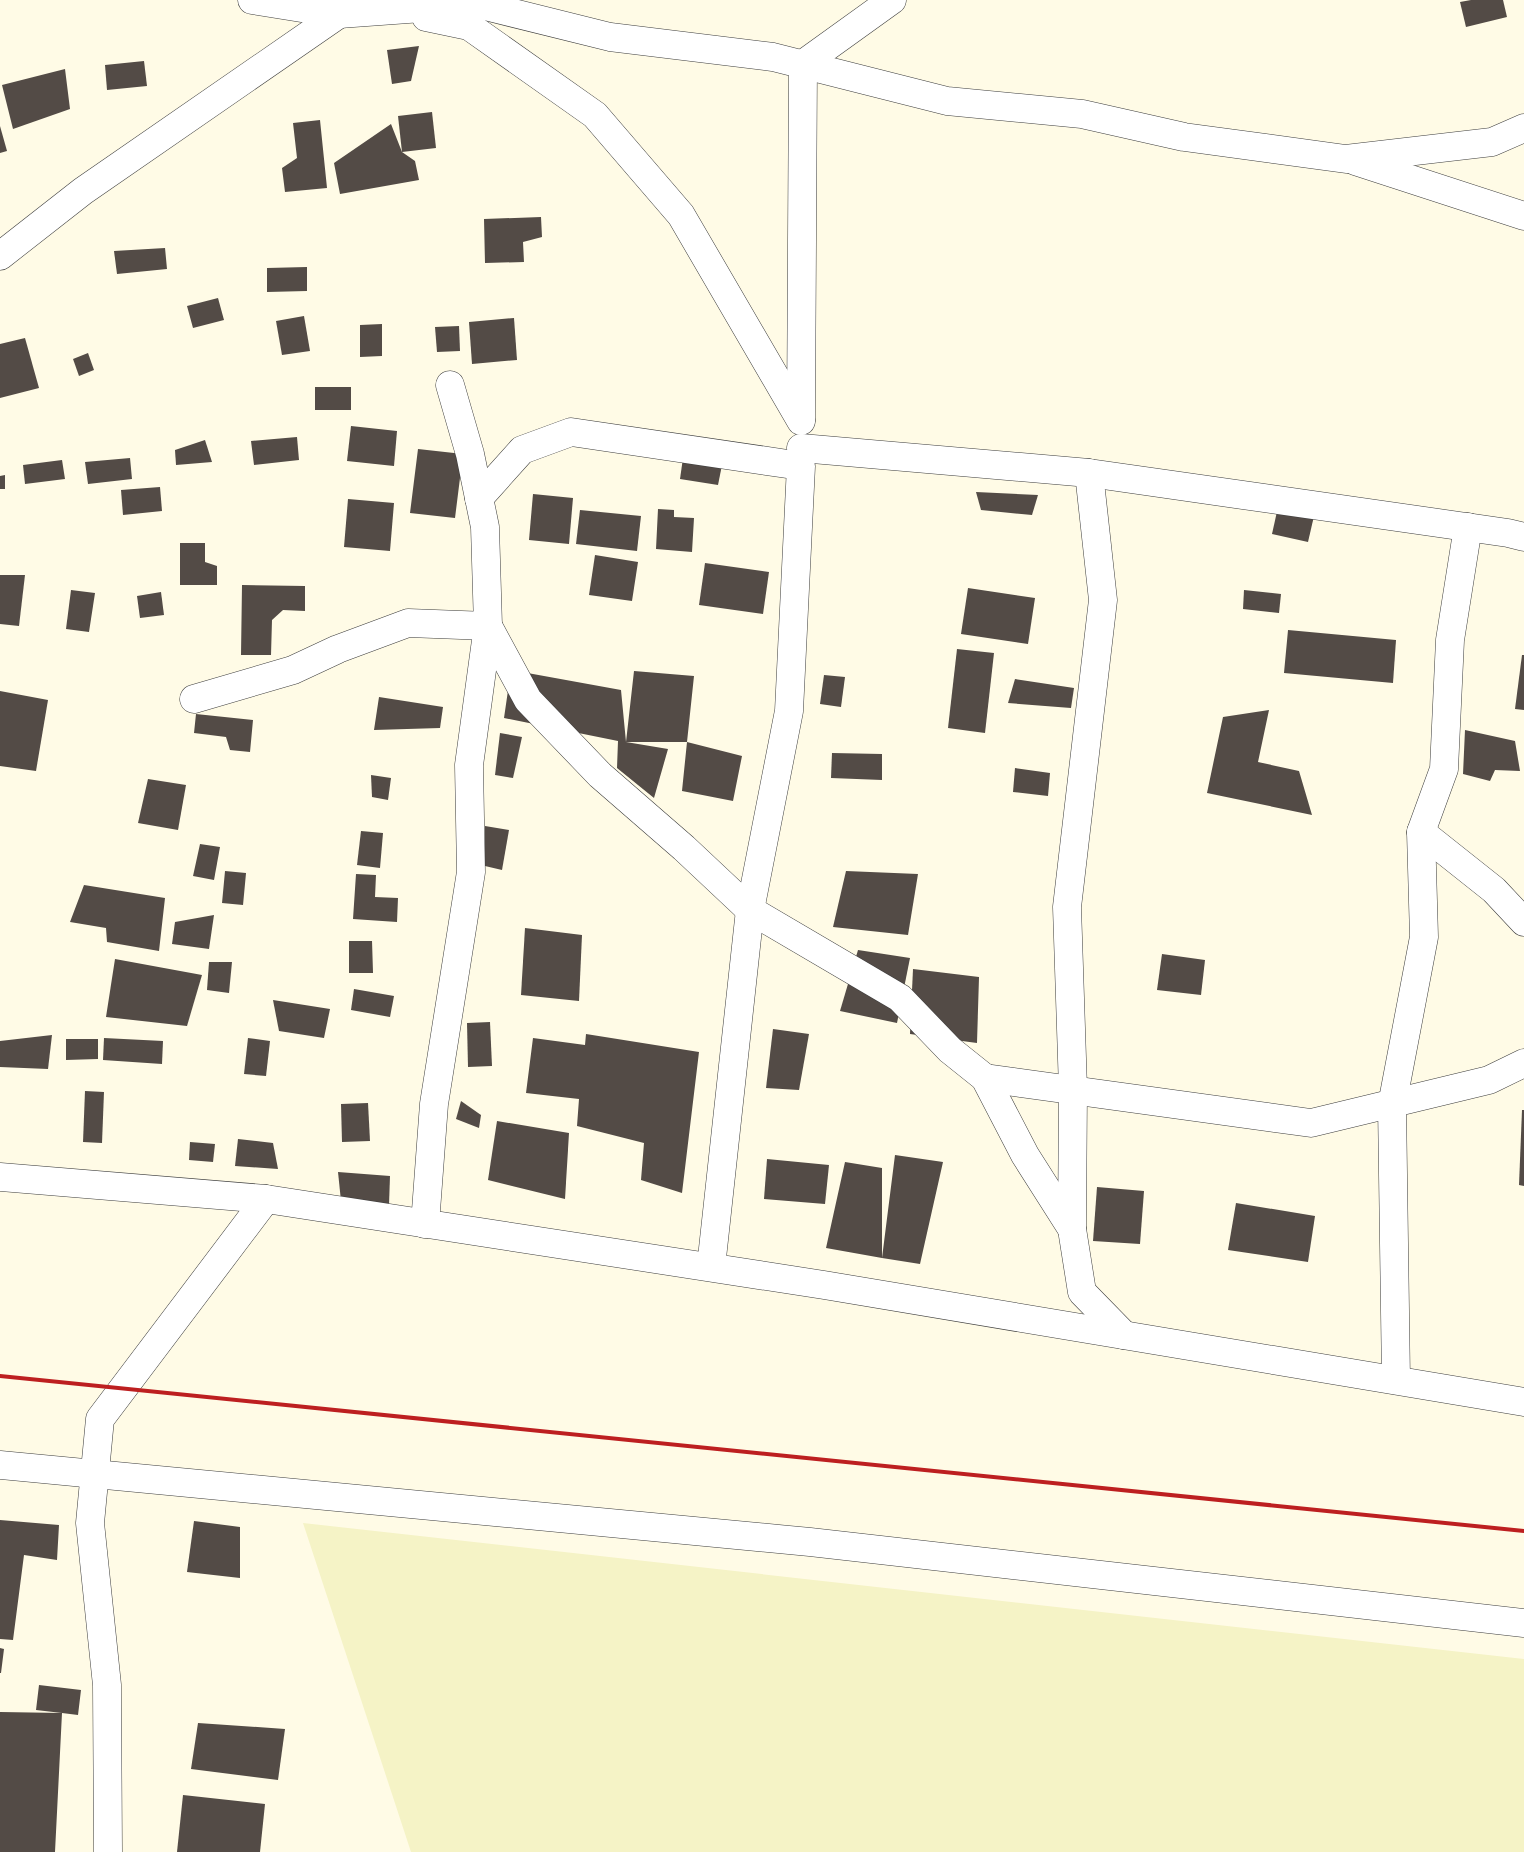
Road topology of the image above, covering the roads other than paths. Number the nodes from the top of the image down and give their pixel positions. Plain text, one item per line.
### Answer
1 (252, 0) edge
2 (892, 0) edge
3 (396, 10) junction
4 (339, 14) junction
5 (803, 64) junction
6 (1524, 128) edge
7 (1346, 159) junction
8 (1524, 216) edge
9 (0, 256) edge
10 (450, 385) dead end
11 (801, 421) junction
12 (801, 457) junction
13 (1090, 473) junction
14 (479, 498) junction
15 (1468, 527) junction
16 (1524, 537) edge
17 (488, 626) junction
18 (194, 699) dead end
19 (1421, 832) junction
20 (750, 910) junction
21 (1524, 922) edge
22 (1524, 1063) edge
23 (985, 1078) junction
24 (1073, 1089) junction
25 (1392, 1105) junction
26 (0, 1177) edge
27 (266, 1199) junction
28 (425, 1224) junction
29 (1072, 1229) junction
30 (710, 1267) junction
31 (1124, 1335) junction
32 (1396, 1380) junction
33 (1524, 1402) edge
34 (0, 1465) edge
35 (94, 1474) junction
36 (1524, 1624) edge
37 (108, 1852) edge

1 - 4 street
2 - 5 street
3 - 4 street
3 - 5 street
3 - 11 street
4 - 9 street
5 - 7 street
5 - 11 street
6 - 7 street
7 - 8 street
10 - 14 street
11 - 12 street
12 - 13 street
12 - 14 street
12 - 20 street
13 - 15 street
13 - 24 street
14 - 17 street
15 - 16 street
15 - 19 street
17 - 18 street
17 - 20 street
17 - 28 street
19 - 21 street
19 - 25 street
20 - 23 street
20 - 30 street
22 - 25 street
23 - 24 street
23 - 29 street
24 - 25 street
24 - 29 street
25 - 32 street
26 - 27 street
27 - 28 street
27 - 35 street
28 - 30 street
29 - 31 street
30 - 31 street
31 - 32 street
32 - 33 street
34 - 35 street
35 - 36 street
35 - 37 street

